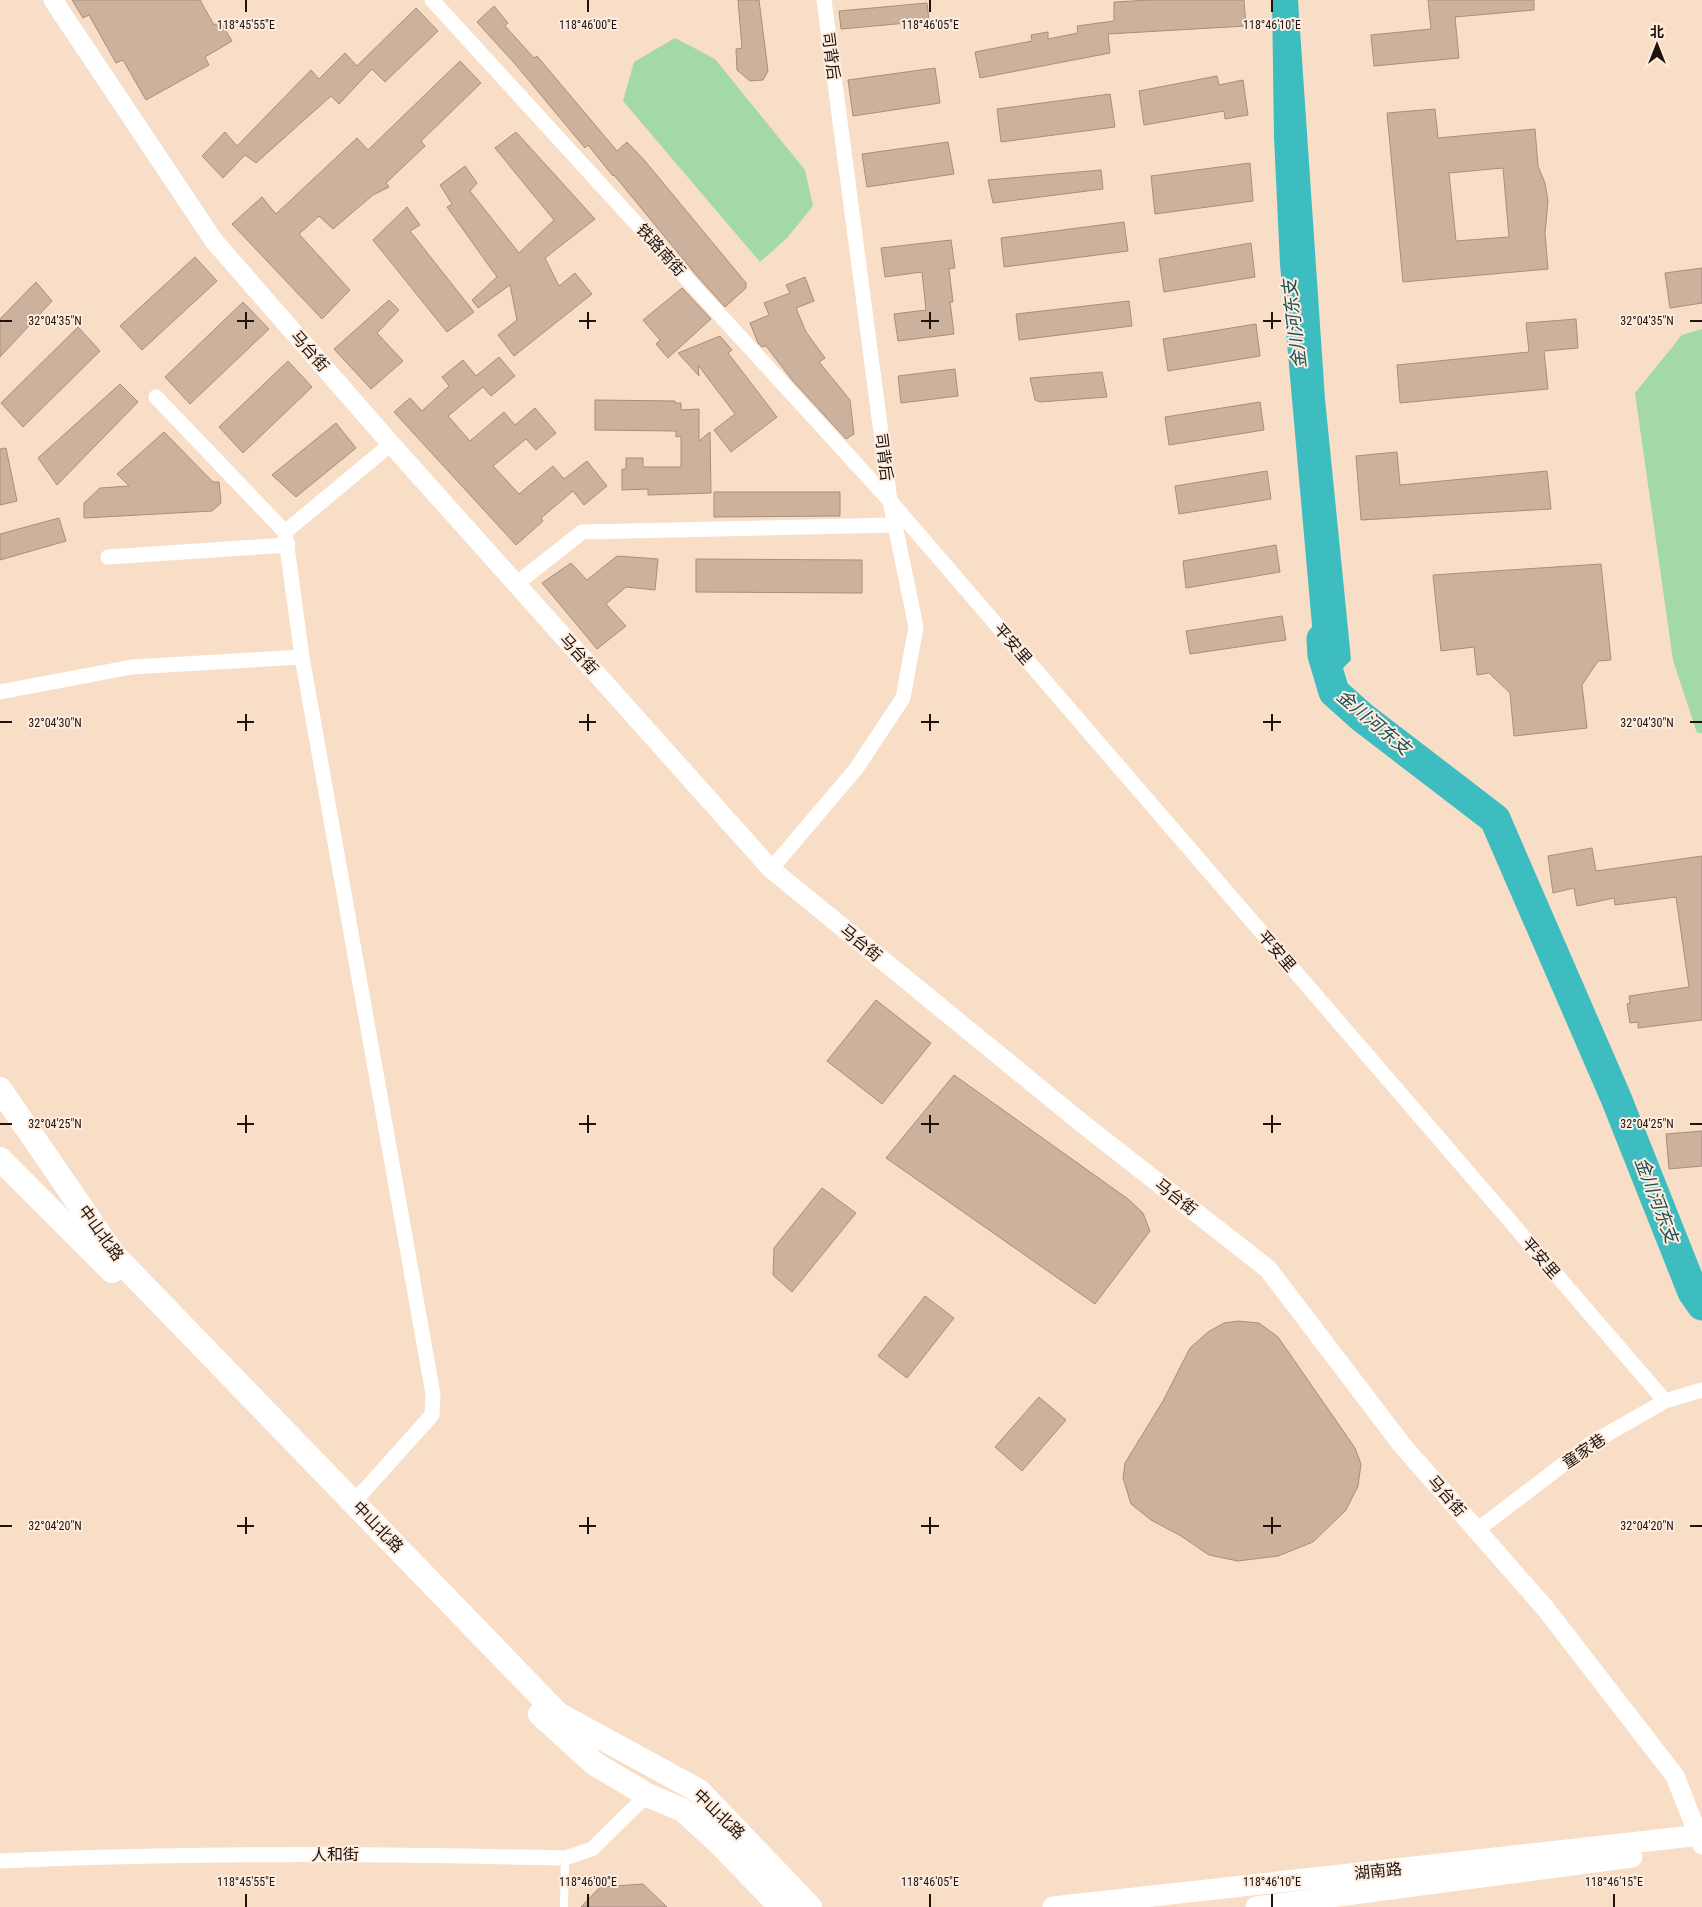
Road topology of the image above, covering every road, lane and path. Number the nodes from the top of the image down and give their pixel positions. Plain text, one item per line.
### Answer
1 (53, 0) edge
2 (432, 0) edge
3 (824, 0) edge
4 (156, 397) dead end
5 (391, 444) junction
6 (890, 501) junction
7 (894, 525) junction
8 (287, 538) junction
9 (108, 557) dead end
10 (516, 584) junction
11 (302, 657) junction
12 (2, 692) edge
13 (771, 869) junction
14 (0, 1089) edge
15 (0, 1159) edge
16 (1702, 1390) edge
17 (1665, 1401) junction
18 (354, 1502) junction
19 (1477, 1530) junction
20 (647, 1795) junction
21 (1701, 1841) edge
22 (565, 1858) junction
23 (0, 1861) edge
24 (564, 1907) edge
25 (781, 1907) edge
26 (810, 1907) edge
27 (1053, 1907) edge
28 (1256, 1907) edge

1 - 5 street, 马台街
2 - 6 street, 铁路南街
3 - 6 street, 司背后
4 - 8 street
5 - 8 street
5 - 10 street, 马台街
6 - 7 street, 司背后
6 - 17 street, 平安里
7 - 10 street
7 - 13 street, 司背后
8 - 9 street
8 - 11 street
10 - 13 street, 马台街
11 - 12 street
11 - 18 street
13 - 19 street, 马台街
14 - 18 main road, 中山北路
15 - 20 main road, 中山北路
16 - 17 street, 童家巷
17 - 19 street, 童家巷
18 - 26 main road, 中山北路
19 - 21 street, 马台街
20 - 22 street, 人和街
20 - 25 main road, 中山北路
21 - 27 main road, 湖南路
21 - 28 main road, 湖南路
22 - 23 street, 人和街
22 - 24 lane

